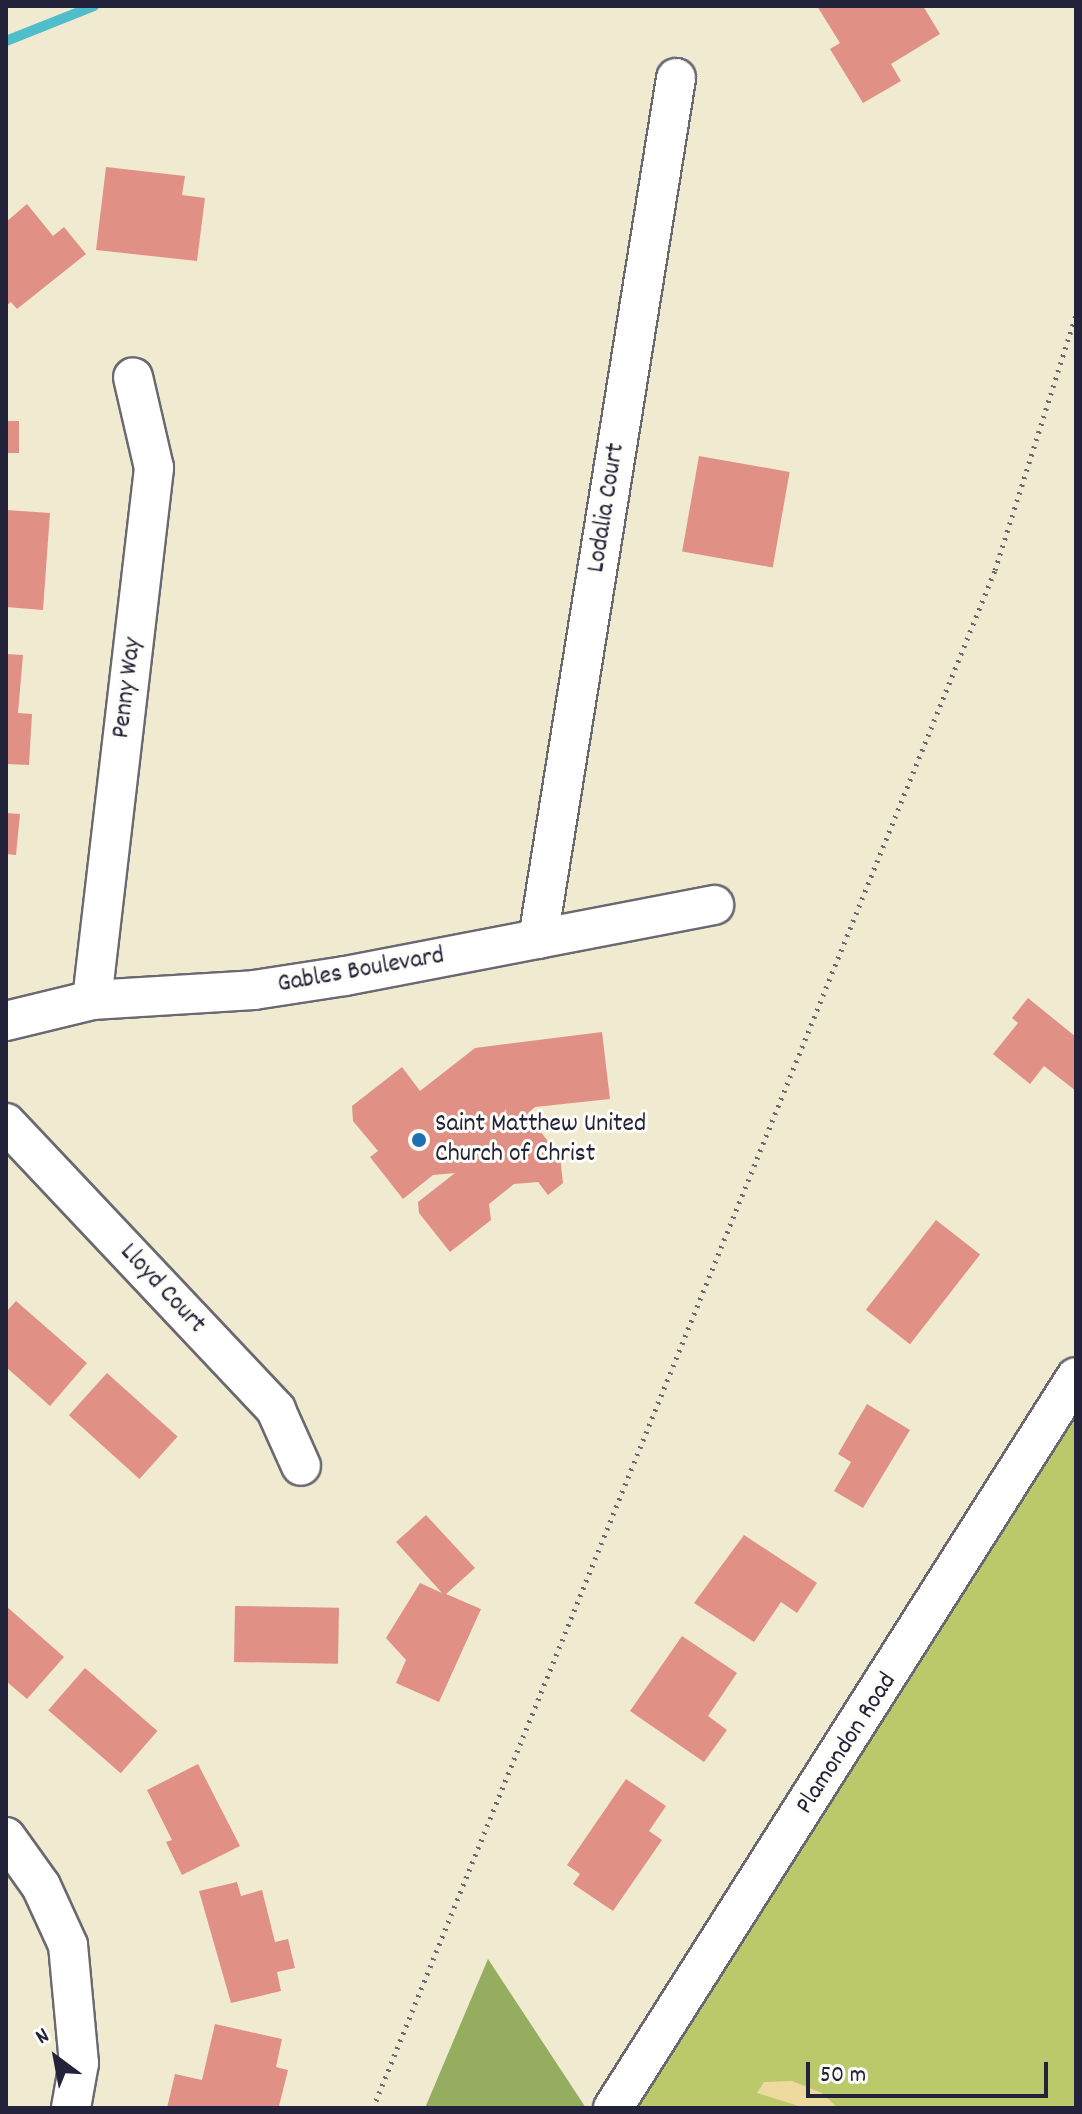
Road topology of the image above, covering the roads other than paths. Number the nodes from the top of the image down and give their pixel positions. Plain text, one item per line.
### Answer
1 (676, 78) dead end
2 (133, 377) dead end
3 (714, 905) dead end
4 (538, 939) junction
5 (92, 1000) junction
6 (6, 1021) edge
7 (6, 1123) edge
8 (1076, 1377) edge
9 (301, 1466) dead end
10 (6, 1837) edge
11 (71, 2108) edge
12 (613, 2108) edge

1 - 4 street, Lodalia Court
2 - 5 street, Penny Way
3 - 4 street, Gables Boulevard
4 - 5 street, Gables Boulevard
5 - 6 street, Gables Boulevard
7 - 9 street, Lloyd Court
8 - 12 street, Plamondon Road
10 - 11 street

